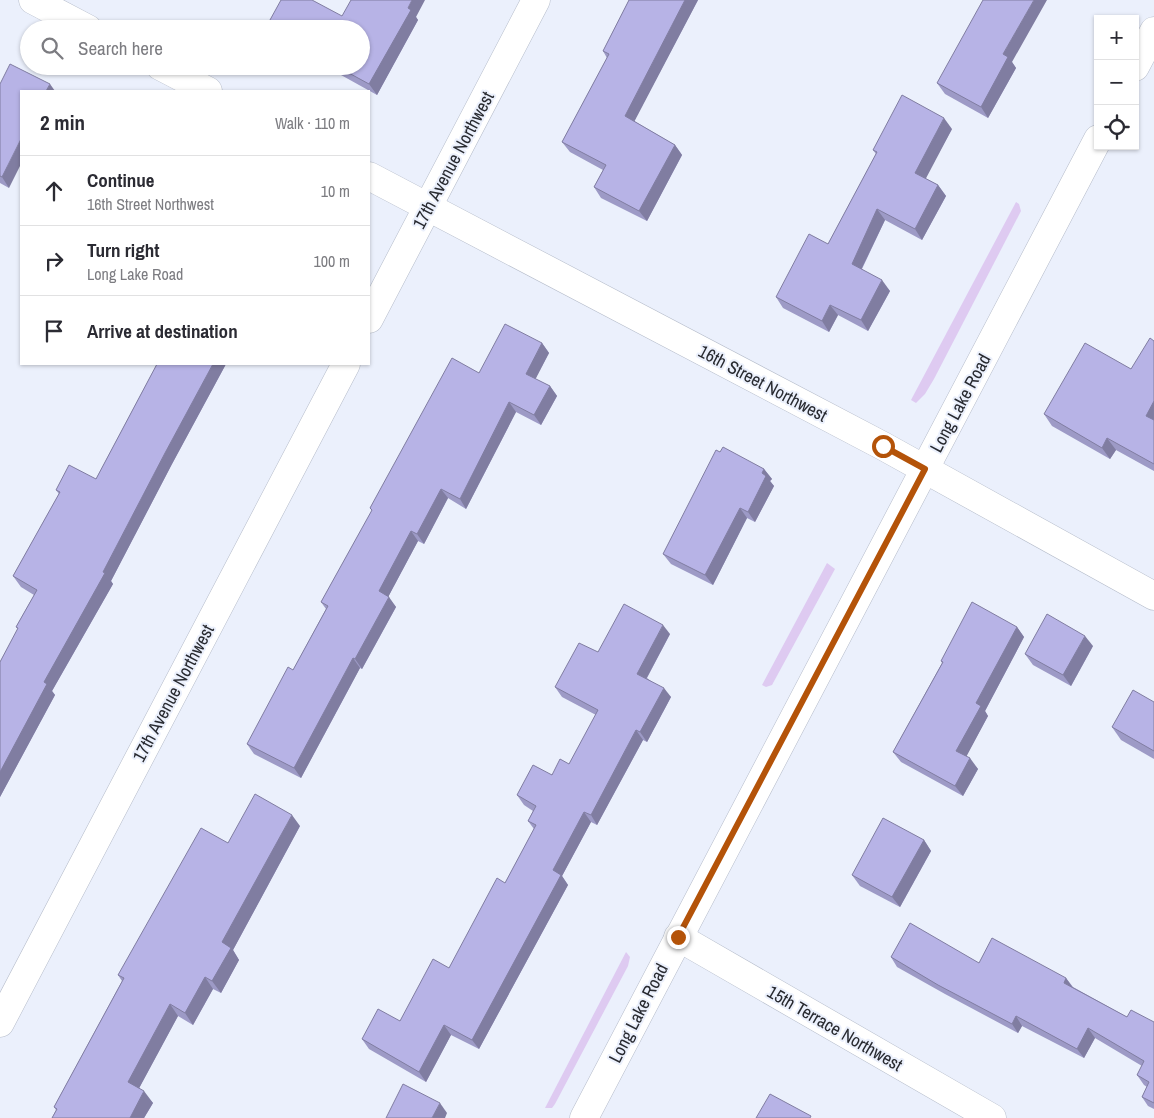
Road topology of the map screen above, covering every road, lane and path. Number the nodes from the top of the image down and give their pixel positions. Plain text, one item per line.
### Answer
1 (33, 0) edge
2 (536, 0) edge
3 (71, 20) edge
4 (1154, 31) edge
5 (1139, 60) edge
6 (177, 75) edge
7 (206, 90) edge
8 (1094, 147) edge
9 (370, 177) edge
10 (428, 206) junction
11 (370, 318) edge
12 (345, 365) edge
13 (925, 469) junction
14 (1154, 596) edge
15 (678, 937) junction
16 (0, 1023) edge
17 (584, 1118) edge
18 (992, 1118) edge

1 - 3 street
2 - 10 street, 17th Avenue Northwest
4 - 5 street
6 - 7 street
8 - 13 street, Long Lake Road
9 - 10 street, 16th Street Northwest
10 - 11 street, 17th Avenue Northwest
10 - 13 street, 16th Street Northwest
12 - 16 street, 17th Avenue Northwest
13 - 14 street, 16th Street Northwest
13 - 15 street, Long Lake Road
15 - 17 street, Long Lake Road
15 - 18 street, 15th Terrace Northwest

